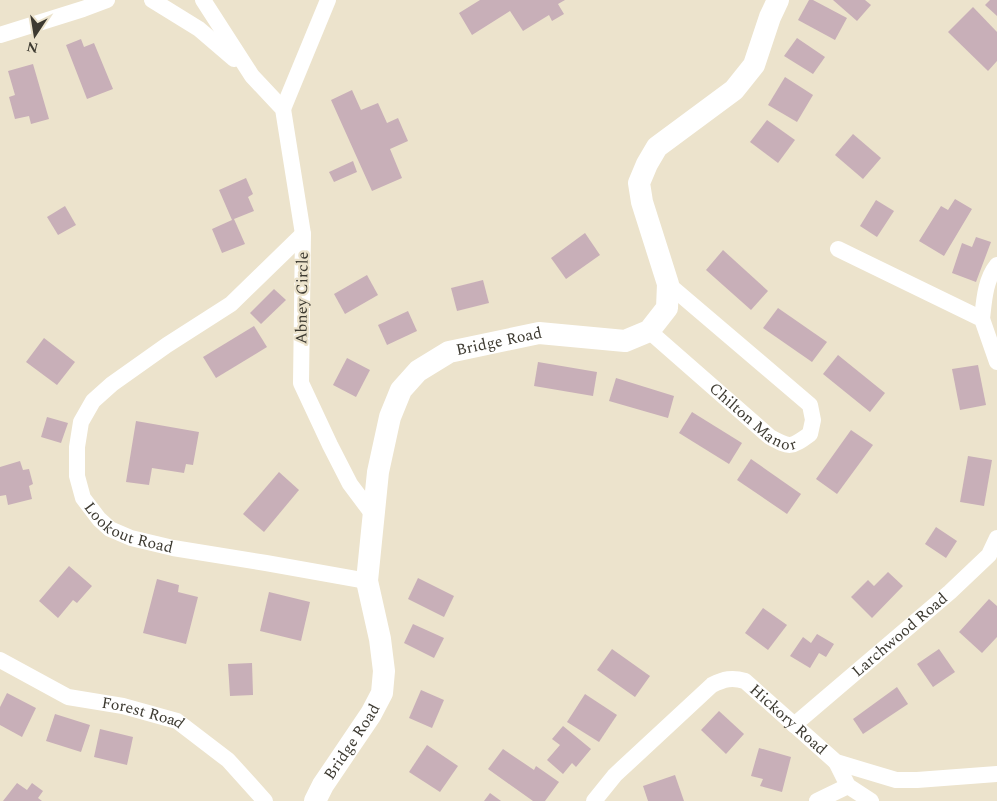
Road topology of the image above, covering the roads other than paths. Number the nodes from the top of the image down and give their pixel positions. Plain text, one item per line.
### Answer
1 (107, 0) edge
2 (152, 0) edge
3 (202, 0) edge
4 (328, 0) edge
5 (778, 0) edge
6 (0, 35) edge
7 (252, 76) junction
8 (283, 109) junction
9 (303, 234) junction
10 (838, 249) dead end
11 (997, 265) edge
12 (668, 284) junction
13 (982, 319) junction
14 (649, 331) junction
15 (997, 362) edge
16 (374, 516) junction
17 (997, 538) edge
18 (367, 581) junction
19 (0, 660) edge
20 (794, 725) junction
21 (836, 762) junction
22 (997, 774) edge
23 (848, 786) junction
24 (265, 801) edge
25 (315, 801) edge
26 (594, 801) edge
27 (817, 801) edge
28 (871, 801) edge

1 - 6 street
2 - 7 street
3 - 7 street
4 - 8 street
5 - 12 street, Bridge Road
7 - 8 street
8 - 9 street, Abney Circle
9 - 16 street, Abney Circle
9 - 18 street, Lookout Road
10 - 13 street
11 - 13 street
12 - 14 street, Bridge Road
12 - 14 street, Chilton Manor
13 - 15 street
14 - 16 street, Bridge Road
16 - 18 street, Bridge Road
17 - 20 street, Larchwood Road
18 - 25 street, Bridge Road
19 - 24 street, Forest Road
20 - 21 street, Hickory Road
20 - 26 street, Hickory Road
21 - 22 street, Hickory Road
21 - 23 street
23 - 27 street
23 - 28 street

